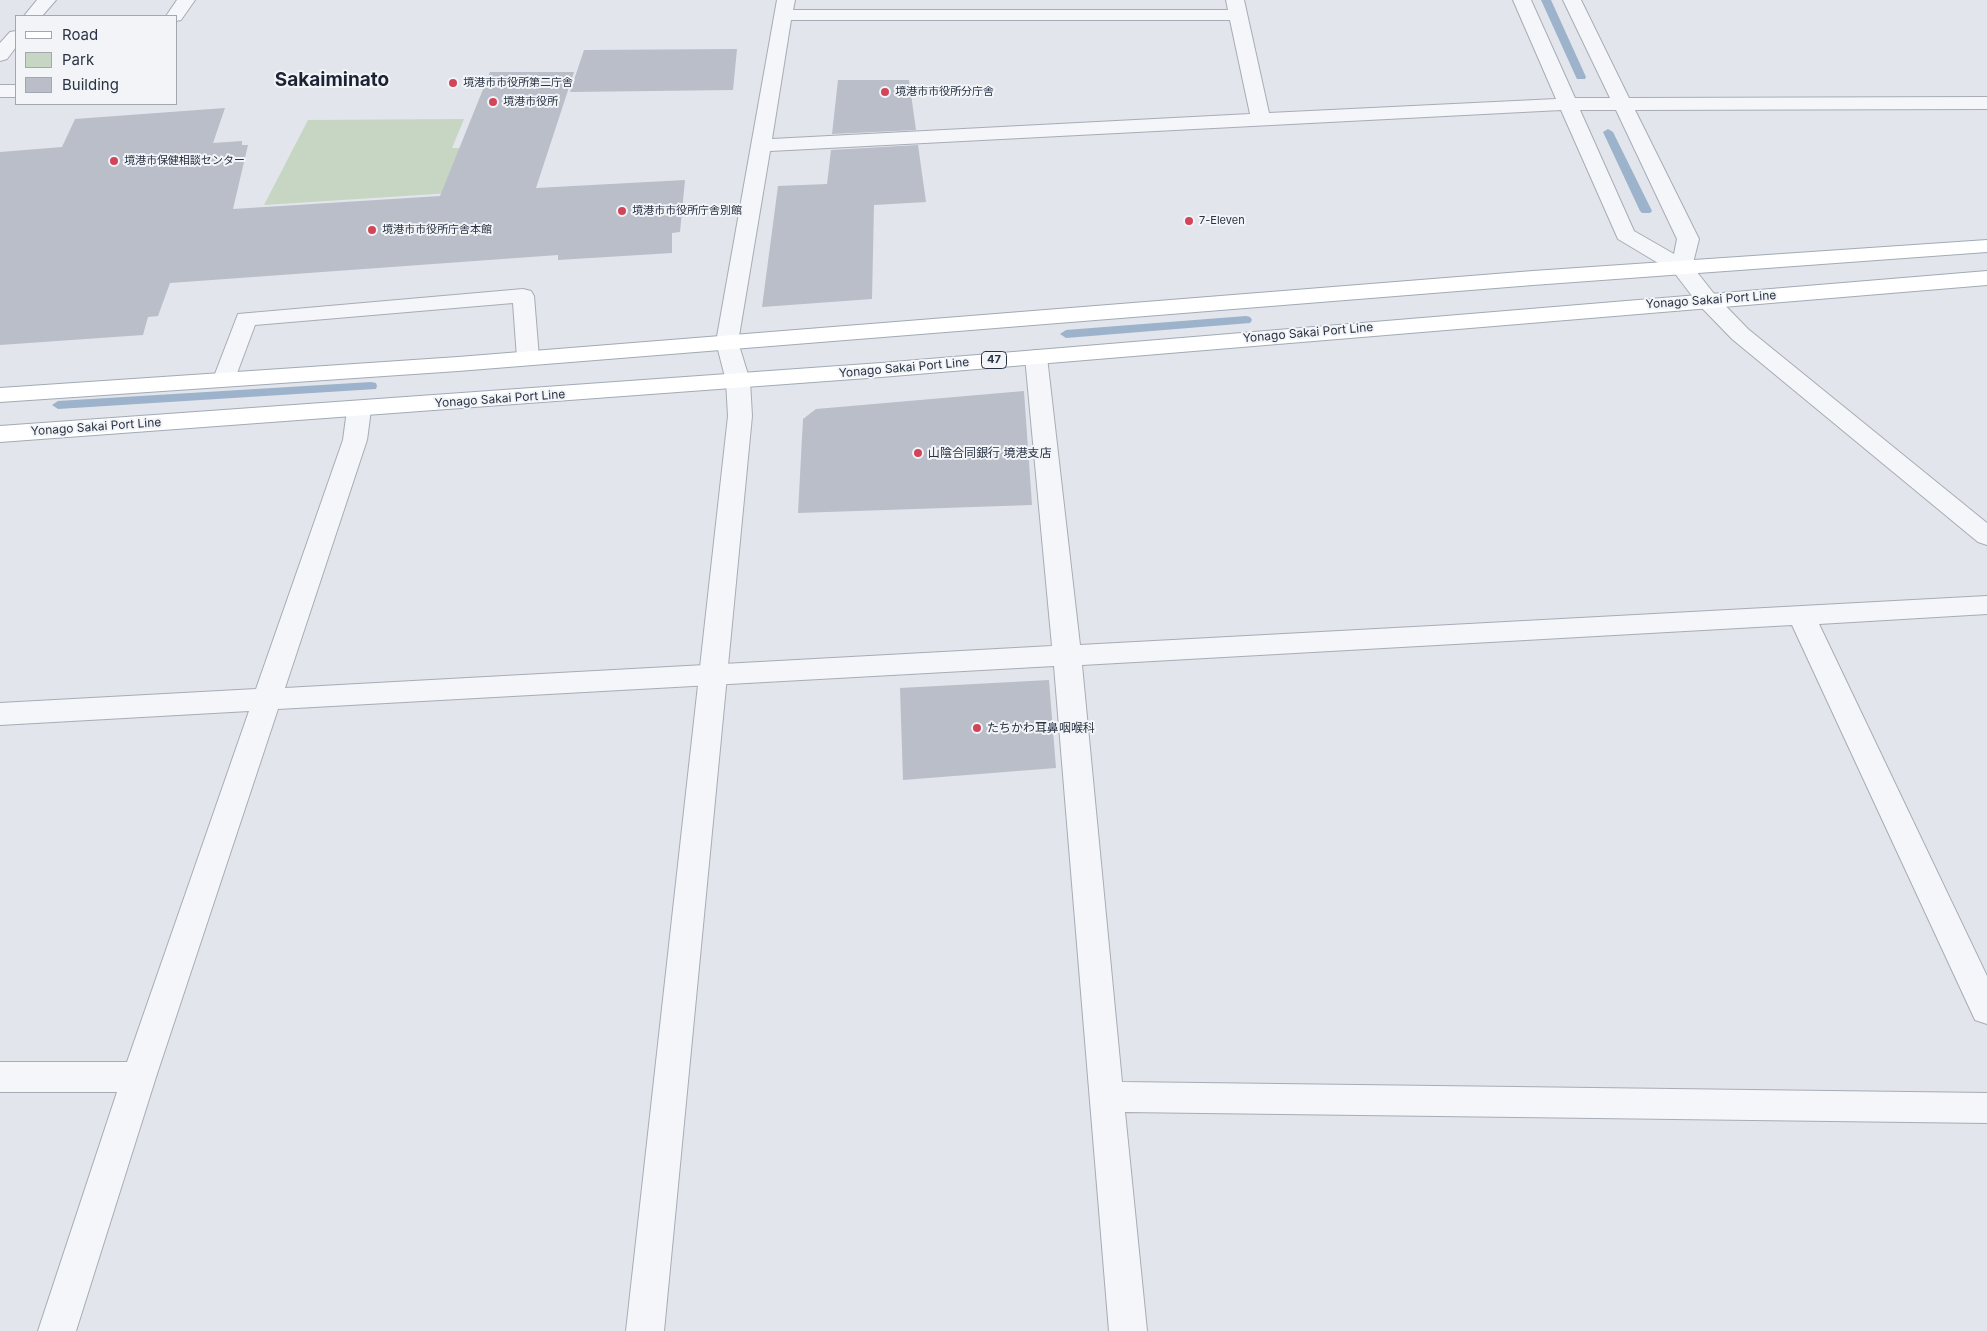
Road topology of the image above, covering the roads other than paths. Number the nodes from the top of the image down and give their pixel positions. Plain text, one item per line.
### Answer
1 (47, 0) edge
2 (186, 0) edge
3 (1522, 0) edge
4 (1572, 0) edge
5 (785, 7) edge
6 (1236, 8) edge
7 (34, 15) edge
8 (176, 15) edge
9 (15, 37) edge
10 (0, 55) edge
11 (0, 91) edge
12 (15, 92) edge
13 (1987, 103) edge
14 (1568, 104) junction
15 (1624, 104) junction
16 (1261, 119) junction
17 (762, 145) junction
18 (1987, 246) edge
19 (1681, 268) junction
20 (1987, 278) edge
21 (1707, 300) junction
22 (727, 342) junction
23 (1036, 356) junction
24 (528, 358) junction
25 (225, 379) junction
26 (738, 381) junction
27 (0, 395) edge
28 (359, 410) junction
29 (0, 434) edge
30 (1987, 536) edge
31 (1987, 605) edge
32 (1802, 615) junction
33 (1067, 655) junction
34 (712, 674) junction
35 (266, 701) junction
36 (0, 714) edge
37 (1987, 1010) edge
38 (0, 1077) edge
39 (139, 1078) junction
40 (1108, 1097) junction
41 (1987, 1108) edge
42 (57, 1331) edge
43 (645, 1331) edge
44 (1128, 1331) edge

1 - 7 street
2 - 8 street
3 - 14 street
4 - 15 street
5 - 6 street
5 - 17 street
6 - 16 street
9 - 10 street
11 - 12 street
13 - 15 street
14 - 15 street
14 - 16 street
14 - 19 street
15 - 19 street
16 - 17 street
17 - 22 street
18 - 19 main road
19 - 21 street
19 - 22 main road
20 - 21 main road, Yonago Sakai Port Line / 47
21 - 23 main road, Yonago Sakai Port Line / 47
21 - 30 street
22 - 24 main road
22 - 26 street
23 - 26 main road, Yonago Sakai Port Line / 47
23 - 33 street
24 - 25 main road
24 - 25 street
25 - 27 main road
26 - 28 main road, Yonago Sakai Port Line / 47
26 - 34 street
28 - 29 main road, Yonago Sakai Port Line / 47
28 - 35 street
31 - 32 street
32 - 33 street
32 - 37 street
33 - 34 street
33 - 40 street
34 - 35 street
34 - 43 street
35 - 36 street
35 - 39 street
38 - 39 street
39 - 42 street
40 - 41 street
40 - 44 street

